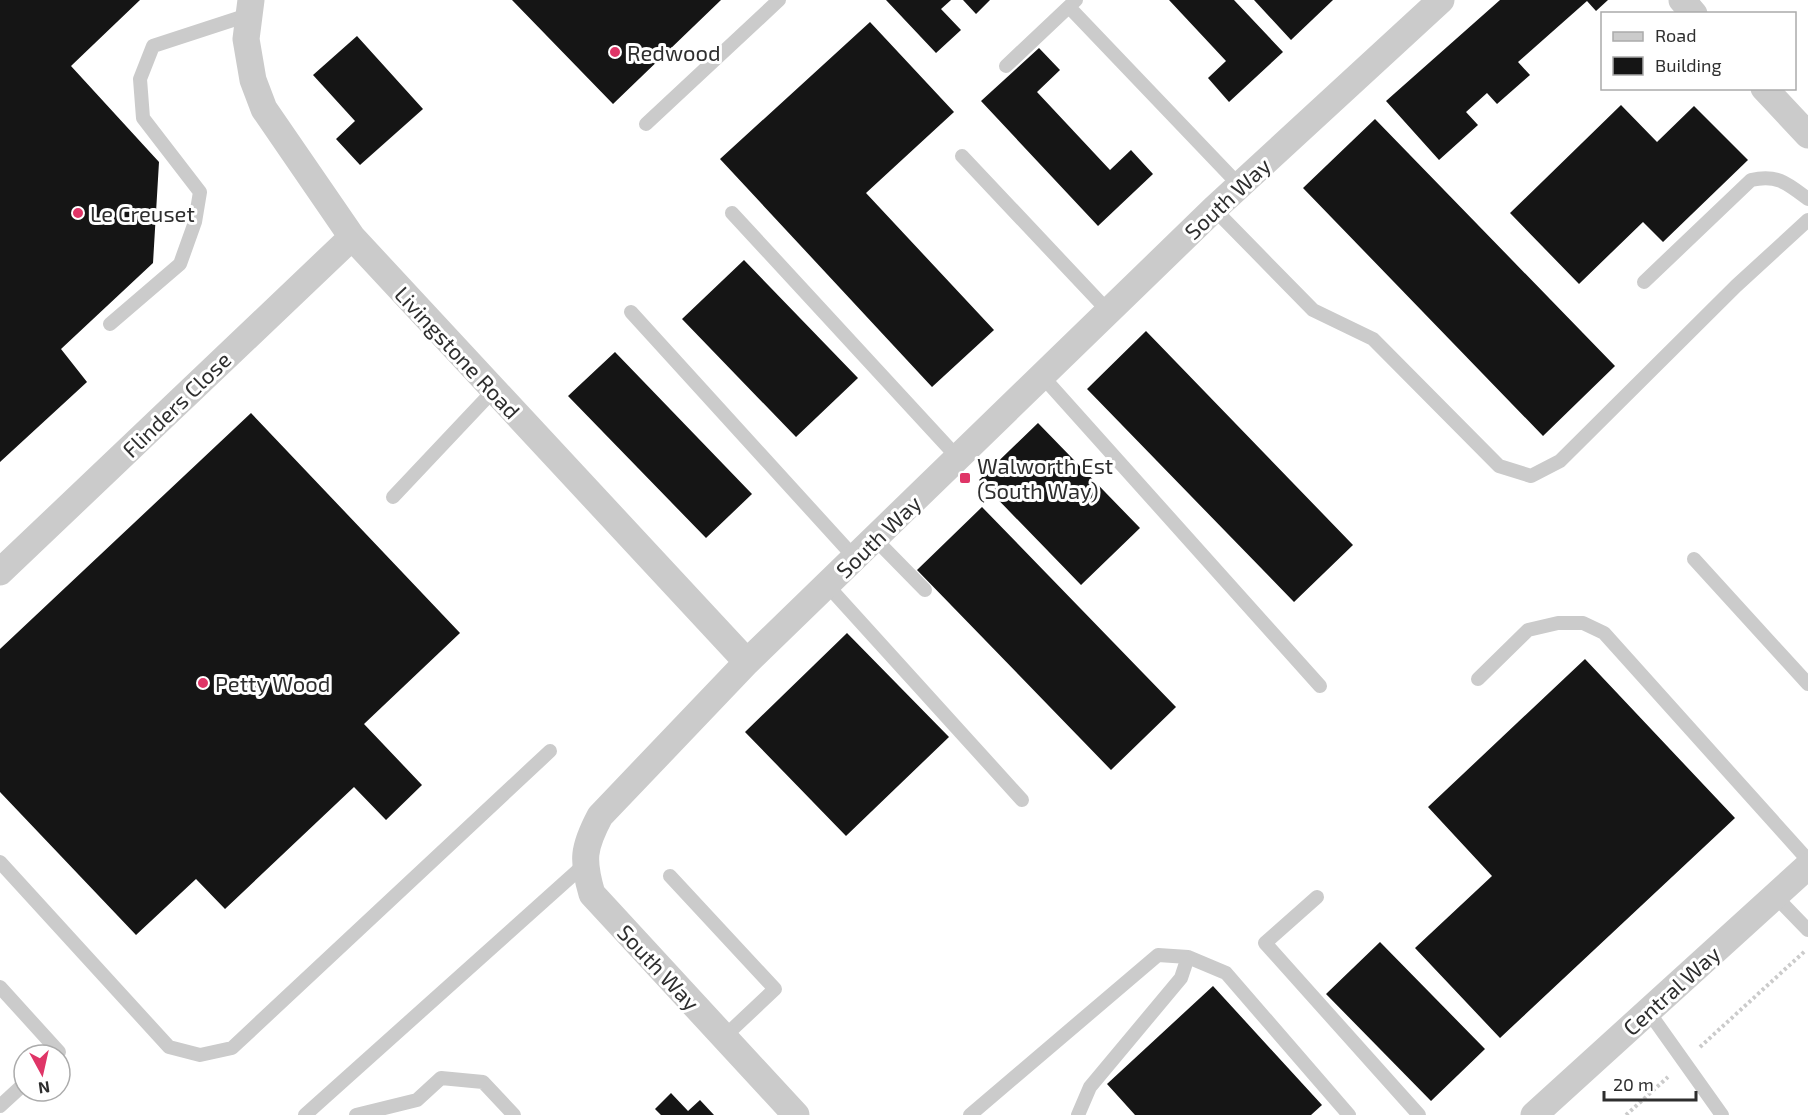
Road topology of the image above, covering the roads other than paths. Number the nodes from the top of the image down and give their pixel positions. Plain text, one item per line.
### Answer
1 (779, 0) edge
2 (1682, 0) edge
3 (1439, 1) edge
4 (1073, 3) edge
5 (250, 8) edge
6 (1692, 12) edge
7 (1006, 66) dead end
8 (1766, 90) edge
9 (646, 124) dead end
10 (1808, 135) edge
11 (962, 156) dead end
12 (1240, 186) junction
13 (1808, 199) edge
14 (1214, 209) junction
15 (732, 213) dead end
16 (1808, 220) edge
17 (352, 237) junction
18 (1644, 282) dead end
19 (630, 312) dead end
20 (1109, 312) junction
21 (110, 324) dead end
22 (1044, 377) junction
23 (494, 390) junction
24 (958, 458) junction
25 (393, 497) dead end
26 (875, 539) junction
27 (855, 558) junction
28 (1694, 559) dead end
29 (0, 572) edge
30 (827, 585) junction
31 (925, 590) dead end
32 (747, 662) junction
33 (1478, 679) dead end
34 (1808, 684) edge
35 (1320, 686) dead end
36 (550, 751) dead end
37 (1022, 800) dead end
38 (1808, 860) edge
39 (0, 862) edge
40 (584, 865) junction
41 (1808, 866) edge
42 (670, 876) dead end
43 (1775, 896) junction
44 (1317, 897) dead end
45 (1808, 930) edge
46 (1188, 957) junction
47 (0, 987) edge
48 (1648, 1011) junction
49 (724, 1037) junction
50 (48, 1043) edge
51 (12, 1095) edge
52 (0, 1106) edge
53 (305, 1115) edge
54 (356, 1115) edge
55 (514, 1115) edge
56 (795, 1115) edge
57 (970, 1115) edge
58 (1078, 1115) edge
59 (1349, 1115) edge
60 (1419, 1115) edge
61 (1534, 1115) edge
62 (1722, 1115) edge

1 - 9 lane
2 - 6 street
3 - 12 street, South Way
4 - 7 lane
4 - 12 lane
5 - 17 street, Livingstone Road
5 - 21 lane
8 - 10 street
11 - 20 lane
12 - 14 street, South Way
13 - 18 lane
14 - 16 lane
14 - 20 street, South Way
15 - 24 lane
17 - 23 street, Livingstone Road
17 - 29 street, Flinders Close
19 - 27 lane
20 - 22 street, South Way
22 - 24 street, South Way
22 - 35 lane
23 - 25 lane
23 - 32 street, Livingstone Road
24 - 26 street, South Way
26 - 27 street, South Way
26 - 31 lane
27 - 30 street, South Way
28 - 34 lane
30 - 32 street, South Way
30 - 37 lane
32 - 40 street, South Way
33 - 38 lane
36 - 39 lane
40 - 49 street, South Way
40 - 53 lane
41 - 43 street, Central Way
42 - 49 lane
43 - 45 lane
43 - 48 street, Central Way
44 - 60 lane
46 - 57 lane
46 - 58 lane
46 - 59 lane
47 - 50 lane
48 - 61 street, Central Way
48 - 62 lane
49 - 56 street, South Way
51 - 52 lane
54 - 55 lane

